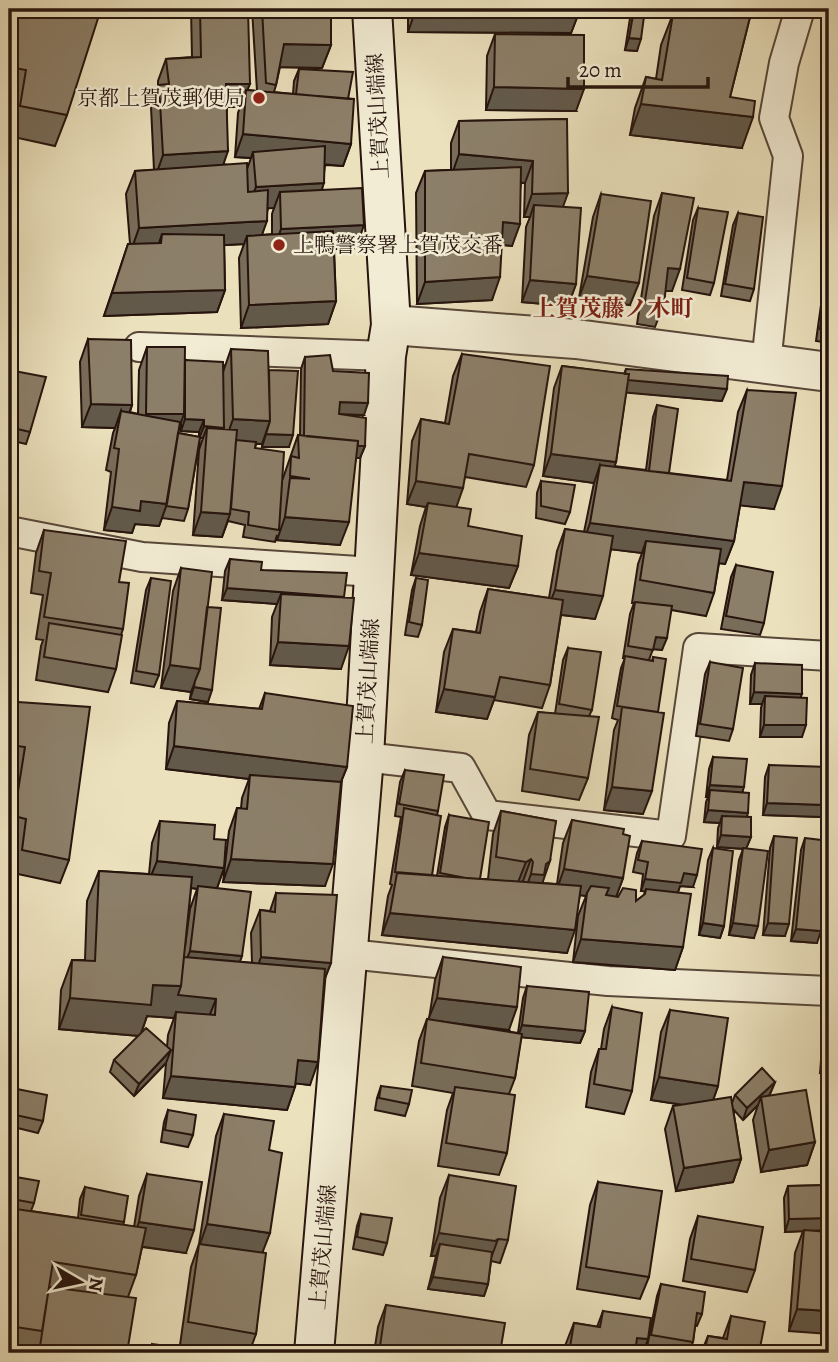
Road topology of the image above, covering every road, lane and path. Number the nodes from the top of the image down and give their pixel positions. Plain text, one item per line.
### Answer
1 (372, 9) edge
2 (800, 9) edge
3 (388, 341) junction
4 (139, 347) dead end
5 (766, 364) junction
6 (829, 372) edge
7 (9, 531) edge
8 (374, 572) junction
9 (829, 656) edge
10 (364, 757) junction
11 (349, 954) junction
12 (829, 991) edge
13 (314, 1353) edge

1 - 3 main road, 上賀茂山端線
2 - 5 lane
3 - 4 lane
3 - 5 main road
3 - 8 main road, 上賀茂山端線
5 - 6 main road
7 - 8 lane
8 - 10 main road, 上賀茂山端線
9 - 10 lane
10 - 11 main road, 上賀茂山端線
11 - 12 lane
11 - 13 main road, 上賀茂山端線

